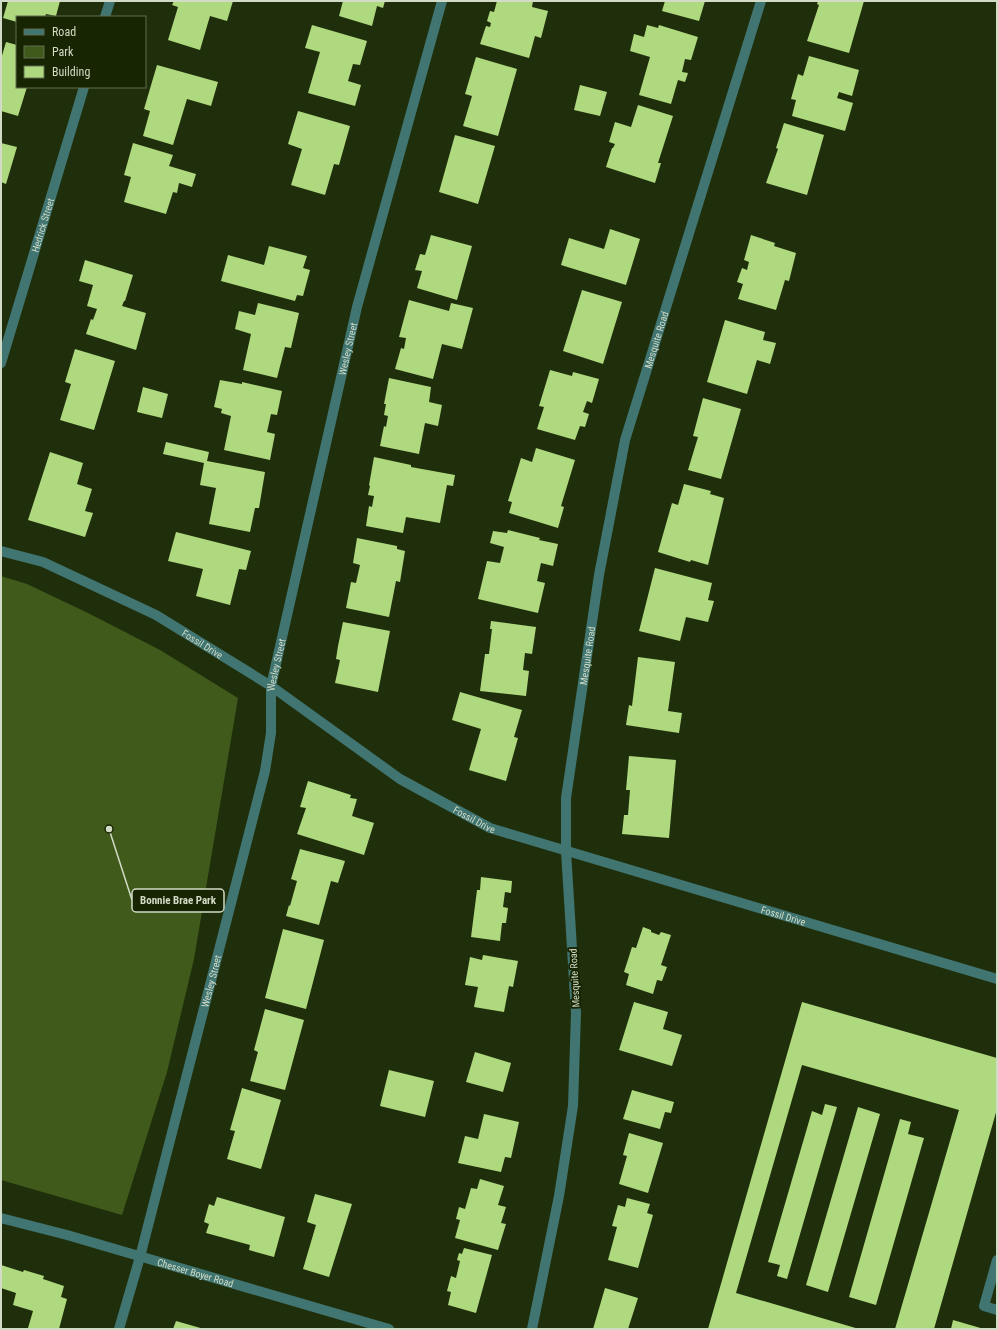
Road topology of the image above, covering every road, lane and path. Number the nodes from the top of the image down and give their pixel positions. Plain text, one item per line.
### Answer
1 (110, 1) edge
2 (442, 1) edge
3 (761, 1) edge
4 (105, 16) edge
5 (84, 88) edge
6 (1, 363) edge
7 (1, 551) edge
8 (271, 686) junction
9 (566, 851) junction
10 (997, 979) edge
11 (1, 1218) edge
12 (140, 1257) junction
13 (997, 1260) edge
14 (997, 1310) edge
15 (120, 1329) edge
16 (389, 1329) edge
17 (532, 1329) edge

1 - 4 street
2 - 8 street, Wesley Street
3 - 9 street, Mesquite Road
5 - 6 street, Hedrick Street
7 - 8 street, Fossil Drive
8 - 9 street, Fossil Drive
8 - 12 street, Wesley Street
9 - 10 street, Fossil Drive
9 - 17 street, Mesquite Road
11 - 12 street, Chesser Boyer Road
12 - 15 street, Wesley Street
12 - 16 street, Chesser Boyer Road
13 - 14 street

